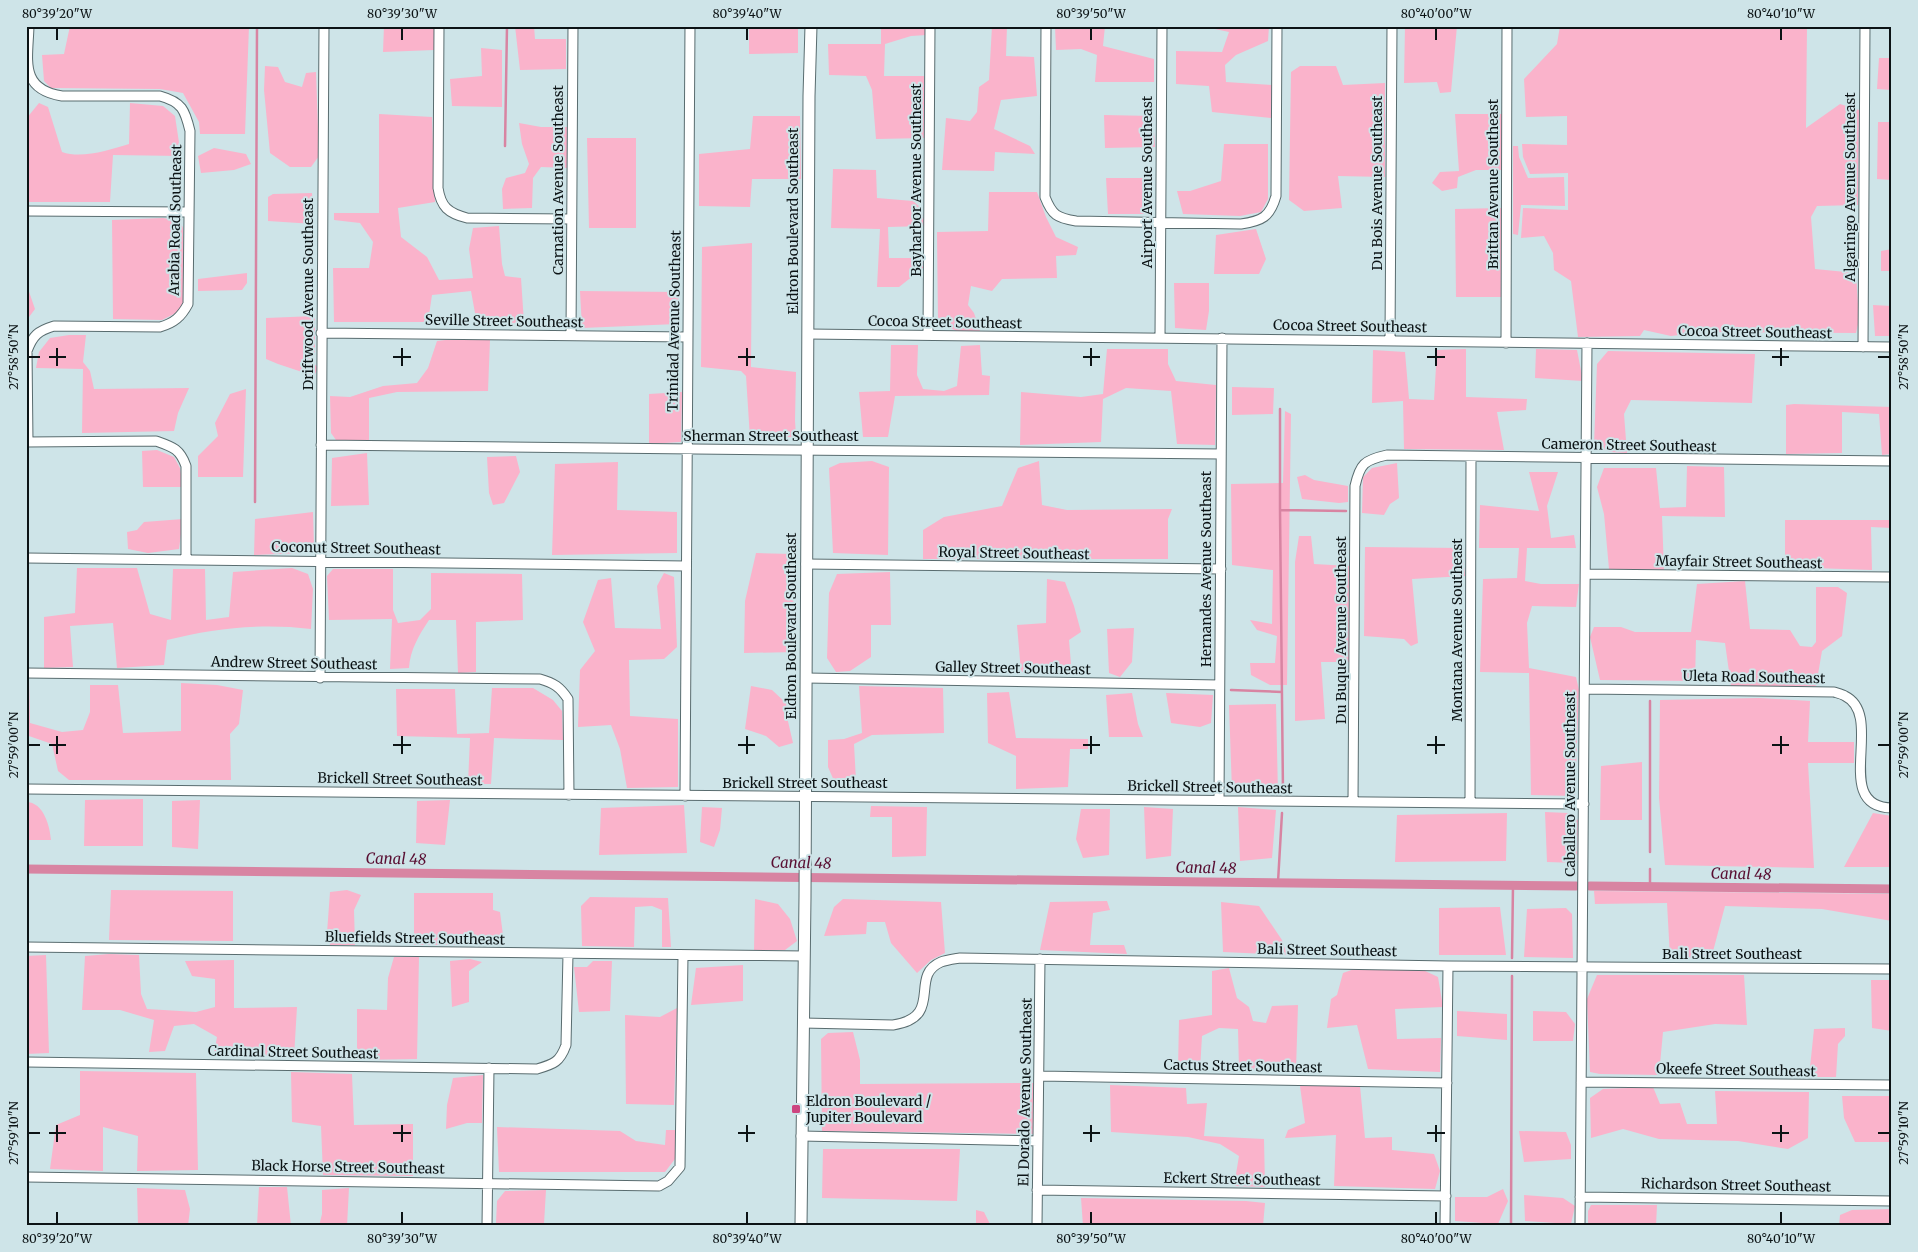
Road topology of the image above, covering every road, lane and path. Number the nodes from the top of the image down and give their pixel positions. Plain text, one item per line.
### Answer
1 (29, 26) edge
2 (324, 26) edge
3 (439, 26) edge
4 (574, 26) edge
5 (690, 26) edge
6 (811, 26) edge
7 (930, 26) edge
8 (1046, 26) edge
9 (1162, 26) edge
10 (1278, 26) edge
11 (1392, 26) edge
12 (1507, 26) edge
13 (1865, 26) edge
14 (28, 44) edge
15 (26, 211) edge
16 (188, 212) junction
17 (571, 219) junction
18 (1160, 222) junction
19 (321, 333) junction
20 (808, 334) junction
21 (571, 335) junction
22 (928, 335) junction
23 (687, 337) junction
24 (1160, 338) junction
25 (1222, 338) junction
26 (1390, 341) junction
27 (1506, 343) junction
28 (1587, 343) junction
29 (1863, 347) junction
30 (1892, 347) edge
31 (27, 442) edge
32 (321, 445) junction
33 (807, 449) junction
34 (686, 450) junction
35 (1221, 454) junction
36 (1471, 456) junction
37 (1585, 458) junction
38 (1367, 461) joint
39 (1892, 461) edge
40 (26, 558) edge
41 (186, 560) junction
42 (319, 562) junction
43 (806, 564) junction
44 (686, 566) junction
45 (1221, 569) junction
46 (1586, 574) junction
47 (1892, 577) edge
48 (26, 673) edge
49 (320, 678) junction
50 (806, 678) junction
51 (1220, 685) junction
52 (1585, 688) junction
53 (26, 789) edge
54 (569, 795) junction
55 (685, 796) junction
56 (805, 796) junction
57 (1219, 800) junction
58 (1354, 802) junction
59 (1470, 803) junction
60 (1584, 804) junction
61 (1892, 808) edge
62 (26, 947) edge
63 (568, 954) junction
64 (683, 955) junction
65 (804, 956) junction
66 (1040, 959) junction
67 (1448, 966) junction
68 (1582, 966) junction
69 (1892, 969) edge
70 (803, 1023) junction
71 (26, 1062) edge
72 (489, 1068) junction
73 (1040, 1076) junction
74 (1446, 1082) junction
75 (1581, 1082) junction
76 (1892, 1085) edge
77 (801, 1136) junction
78 (1038, 1141) junction
79 (26, 1177) edge
80 (488, 1183) junction
81 (1037, 1190) junction
82 (1446, 1196) junction
83 (1580, 1197) junction
84 (1892, 1201) edge
85 (487, 1226) edge
86 (801, 1226) edge
87 (1037, 1226) edge
88 (1445, 1226) edge
89 (1580, 1226) edge

1 - 14 street, Arabia Road Southeast
2 - 19 street, Driftwood Avenue Southeast
3 - 17 street
4 - 17 street, Carnation Avenue Southeast
5 - 23 street, Trinidad Avenue Southeast
6 - 20 street, Eldron Boulevard Southeast
7 - 22 street, Bayharbor Avenue Southeast
8 - 18 street
9 - 18 street, Airport Avenue Southeast
10 - 18 street
11 - 26 street, Du Bois Avenue Southeast
12 - 27 street, Brittan Avenue Southeast
13 - 29 street, Algaringo Avenue Southeast
14 - 16 street, Arabia Road Southeast
15 - 16 street
16 - 31 street, Arabia Road Southeast
17 - 21 street, Carnation Avenue Southeast
18 - 24 street, Airport Avenue Southeast
19 - 21 street, Seville Street Southeast
19 - 32 street, Driftwood Avenue Southeast
20 - 22 street, Cocoa Street Southeast
20 - 33 street, Eldron Boulevard Southeast
21 - 23 street, Seville Street Southeast
22 - 24 street, Cocoa Street Southeast
23 - 34 street, Trinidad Avenue Southeast
24 - 25 street, Cocoa Street Southeast
25 - 26 street, Cocoa Street Southeast
25 - 35 street, Hernandes Avenue Southeast
26 - 27 street, Cocoa Street Southeast
27 - 28 street, Cocoa Street Southeast
28 - 29 street, Cocoa Street Southeast
28 - 37 street, Caballero Avenue Southeast
29 - 30 street, Cocoa Street Southeast
31 - 41 street
32 - 34 street, Sherman Street Southeast
32 - 42 street, Driftwood Avenue Southeast
33 - 34 street, Sherman Street Southeast
33 - 35 street, Sherman Street Southeast
33 - 43 street, Eldron Boulevard Southeast
34 - 44 street, Trinidad Avenue Southeast
35 - 45 street, Hernandes Avenue Southeast
36 - 37 street, Cameron Street Southeast
36 - 38 street, Cameron Street Southeast
36 - 59 street, Montana Avenue Southeast
37 - 39 street, Cameron Street Southeast
37 - 46 street, Caballero Avenue Southeast
38 - 58 street, Du Buque Avenue Southeast
40 - 41 street, Coconut Street Southeast
41 - 42 street, Coconut Street Southeast
42 - 44 street, Coconut Street Southeast
42 - 49 street, Driftwood Avenue Southeast
43 - 45 street, Royal Street Southeast
43 - 50 street, Eldron Boulevard Southeast
44 - 55 street, Trinidad Avenue Southeast
45 - 51 street, Hernandes Avenue Southeast
46 - 47 street, Mayfair Street Southeast
46 - 52 street, Caballero Avenue Southeast
48 - 49 street, Andrew Street Southeast
49 - 54 street, Andrew Street Southeast
50 - 51 street, Galley Street Southeast
50 - 56 street, Eldron Boulevard Southeast
51 - 57 street, Hernandes Avenue Southeast
52 - 60 street, Caballero Avenue Southeast
52 - 61 street, Uleta Road Southeast
53 - 54 street, Brickell Street Southeast
54 - 55 street, Brickell Street Southeast
55 - 56 street, Brickell Street Southeast
56 - 57 street, Brickell Street Southeast
56 - 65 street, Eldron Boulevard Southeast
57 - 58 street, Brickell Street Southeast
58 - 59 street, Brickell Street Southeast
59 - 60 street, Brickell Street Southeast
60 - 68 street, Caballero Avenue Southeast
62 - 63 street, Bluefields Street Southeast
63 - 64 street, Bluefields Street Southeast
63 - 72 street, Cardinal Street Southeast
64 - 65 street, Bluefields Street Southeast
64 - 80 street, Black Horse Street Southeast
65 - 70 street, Eldron Boulevard Southeast
66 - 67 street, Bali Street Southeast
66 - 70 street, Bali Street Southeast
66 - 73 street, El Dorado Avenue Southeast
67 - 68 street, Bali Street Southeast
67 - 74 street
68 - 69 street, Bali Street Southeast
68 - 75 street, Caballero Avenue Southeast
70 - 77 street, Eldron Boulevard Southeast
71 - 72 street, Cardinal Street Southeast
72 - 80 street
73 - 74 street, Cactus Street Southeast
73 - 78 street, El Dorado Avenue Southeast
74 - 82 street
75 - 76 street, Okeefe Street Southeast
75 - 83 street, Caballero Avenue Southeast
77 - 78 street
77 - 86 street, Eldron Boulevard Southeast
78 - 81 street, El Dorado Avenue Southeast
79 - 80 street, Black Horse Street Southeast
80 - 85 street
81 - 82 street, Eckert Street Southeast
81 - 87 street, El Dorado Avenue Southeast
82 - 88 street
83 - 84 street, Richardson Street Southeast
83 - 89 street, Caballero Avenue Southeast

